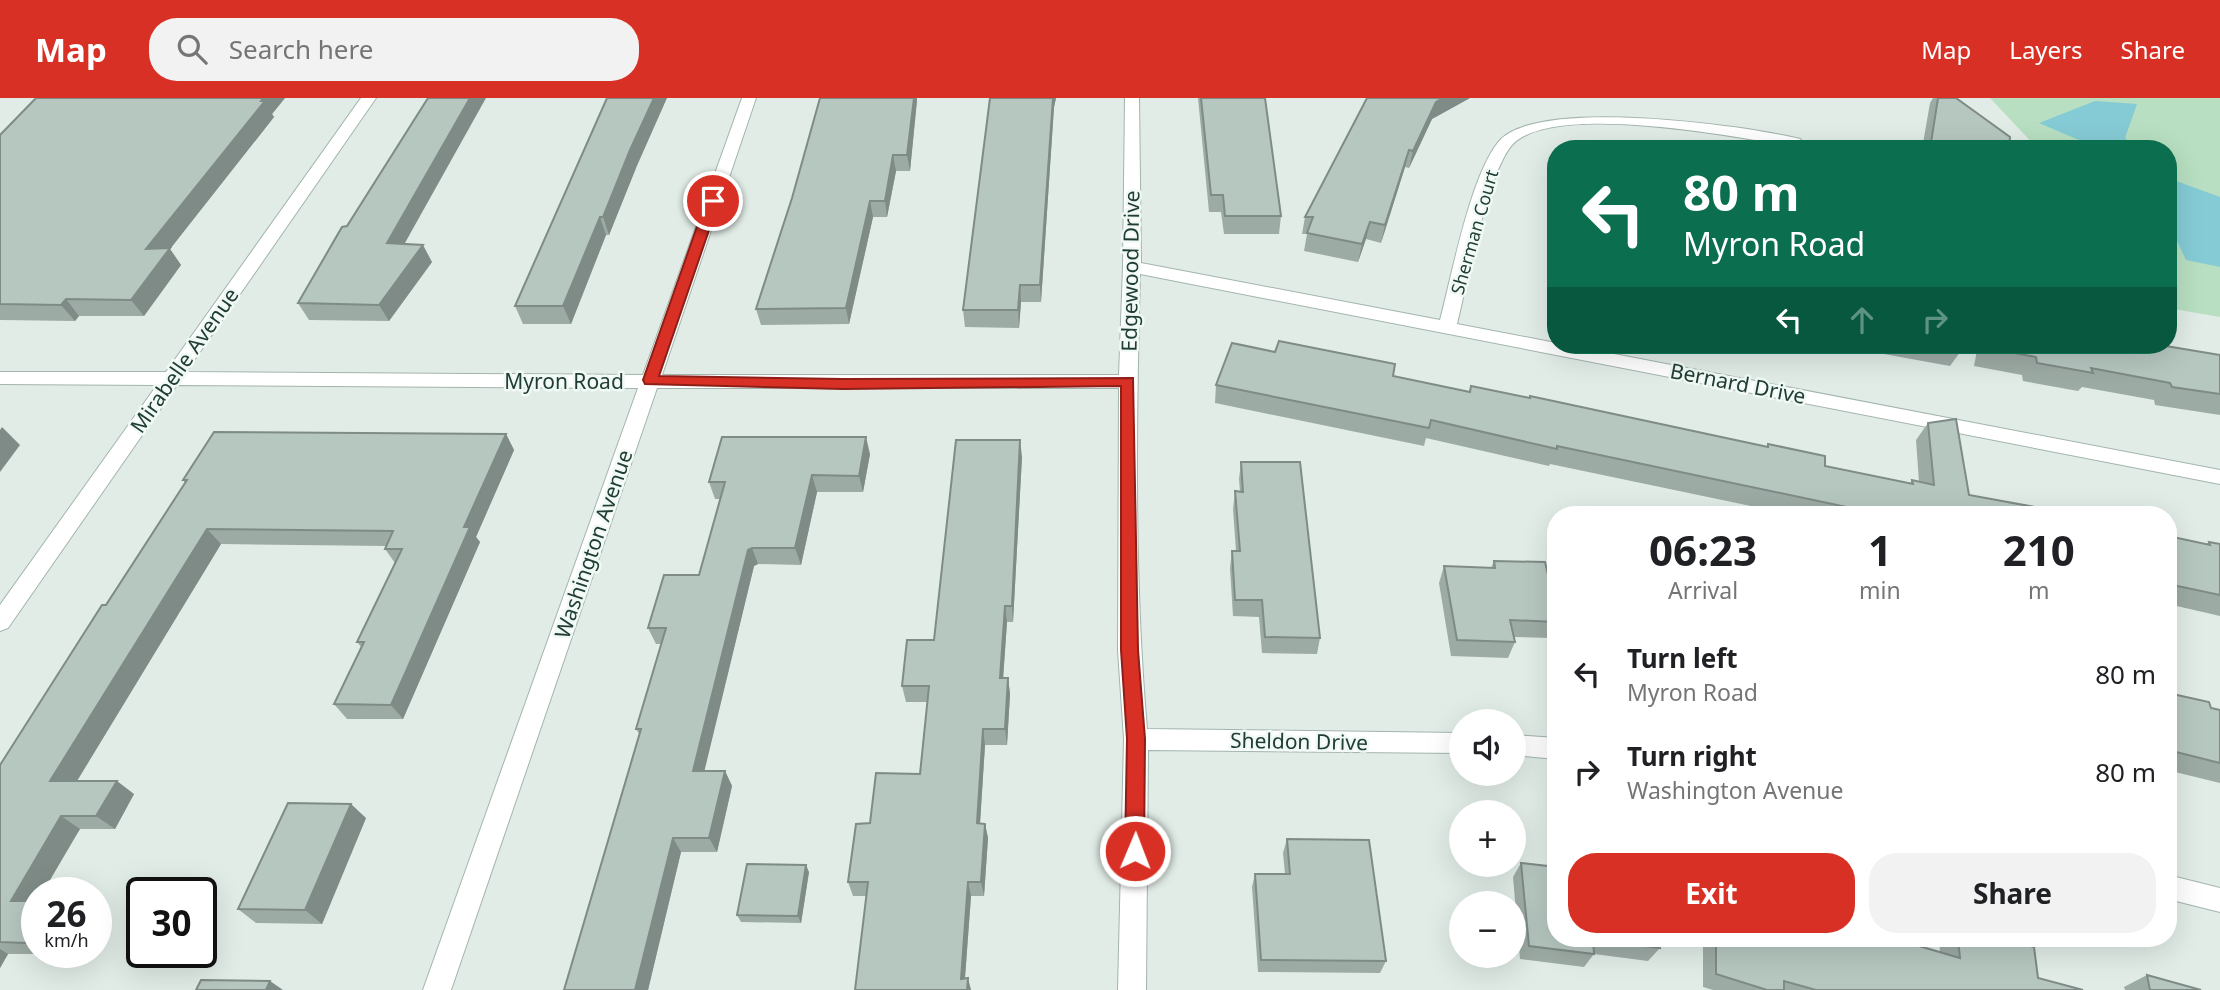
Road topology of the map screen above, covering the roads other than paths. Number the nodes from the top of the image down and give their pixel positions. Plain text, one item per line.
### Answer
1 (369, 98) edge
2 (749, 98) edge
3 (1132, 98) edge
4 (1783, 140) edge
5 (1132, 267) junction
6 (1447, 327) junction
7 (1547, 346) edge
8 (1586, 354) edge
9 (0, 378) edge
10 (171, 378) junction
11 (650, 380) junction
12 (1128, 381) junction
13 (2220, 477) edge
14 (0, 622) edge
15 (1136, 739) junction
16 (1449, 743) edge
17 (1526, 746) edge
18 (1547, 748) edge
19 (2177, 889) edge
20 (2220, 900) edge
21 (437, 990) edge
22 (1132, 990) edge

1 - 10 street, Mirabelle Avenue
2 - 11 street, Washington Avenue
3 - 5 street, Edgewood Drive
4 - 6 street, Sherman Court
5 - 6 street, Bernard Drive
5 - 12 street, Edgewood Drive
6 - 7 street, Bernard Drive
8 - 13 street, Bernard Drive
9 - 10 street, Myron Road
10 - 11 street, Myron Road
10 - 14 street, Mirabelle Avenue
11 - 12 street, Myron Road
11 - 21 street, Washington Avenue
12 - 15 street, Edgewood Drive
15 - 16 street, Sheldon Drive
15 - 22 street, Edgewood Drive
17 - 18 street
19 - 20 street

